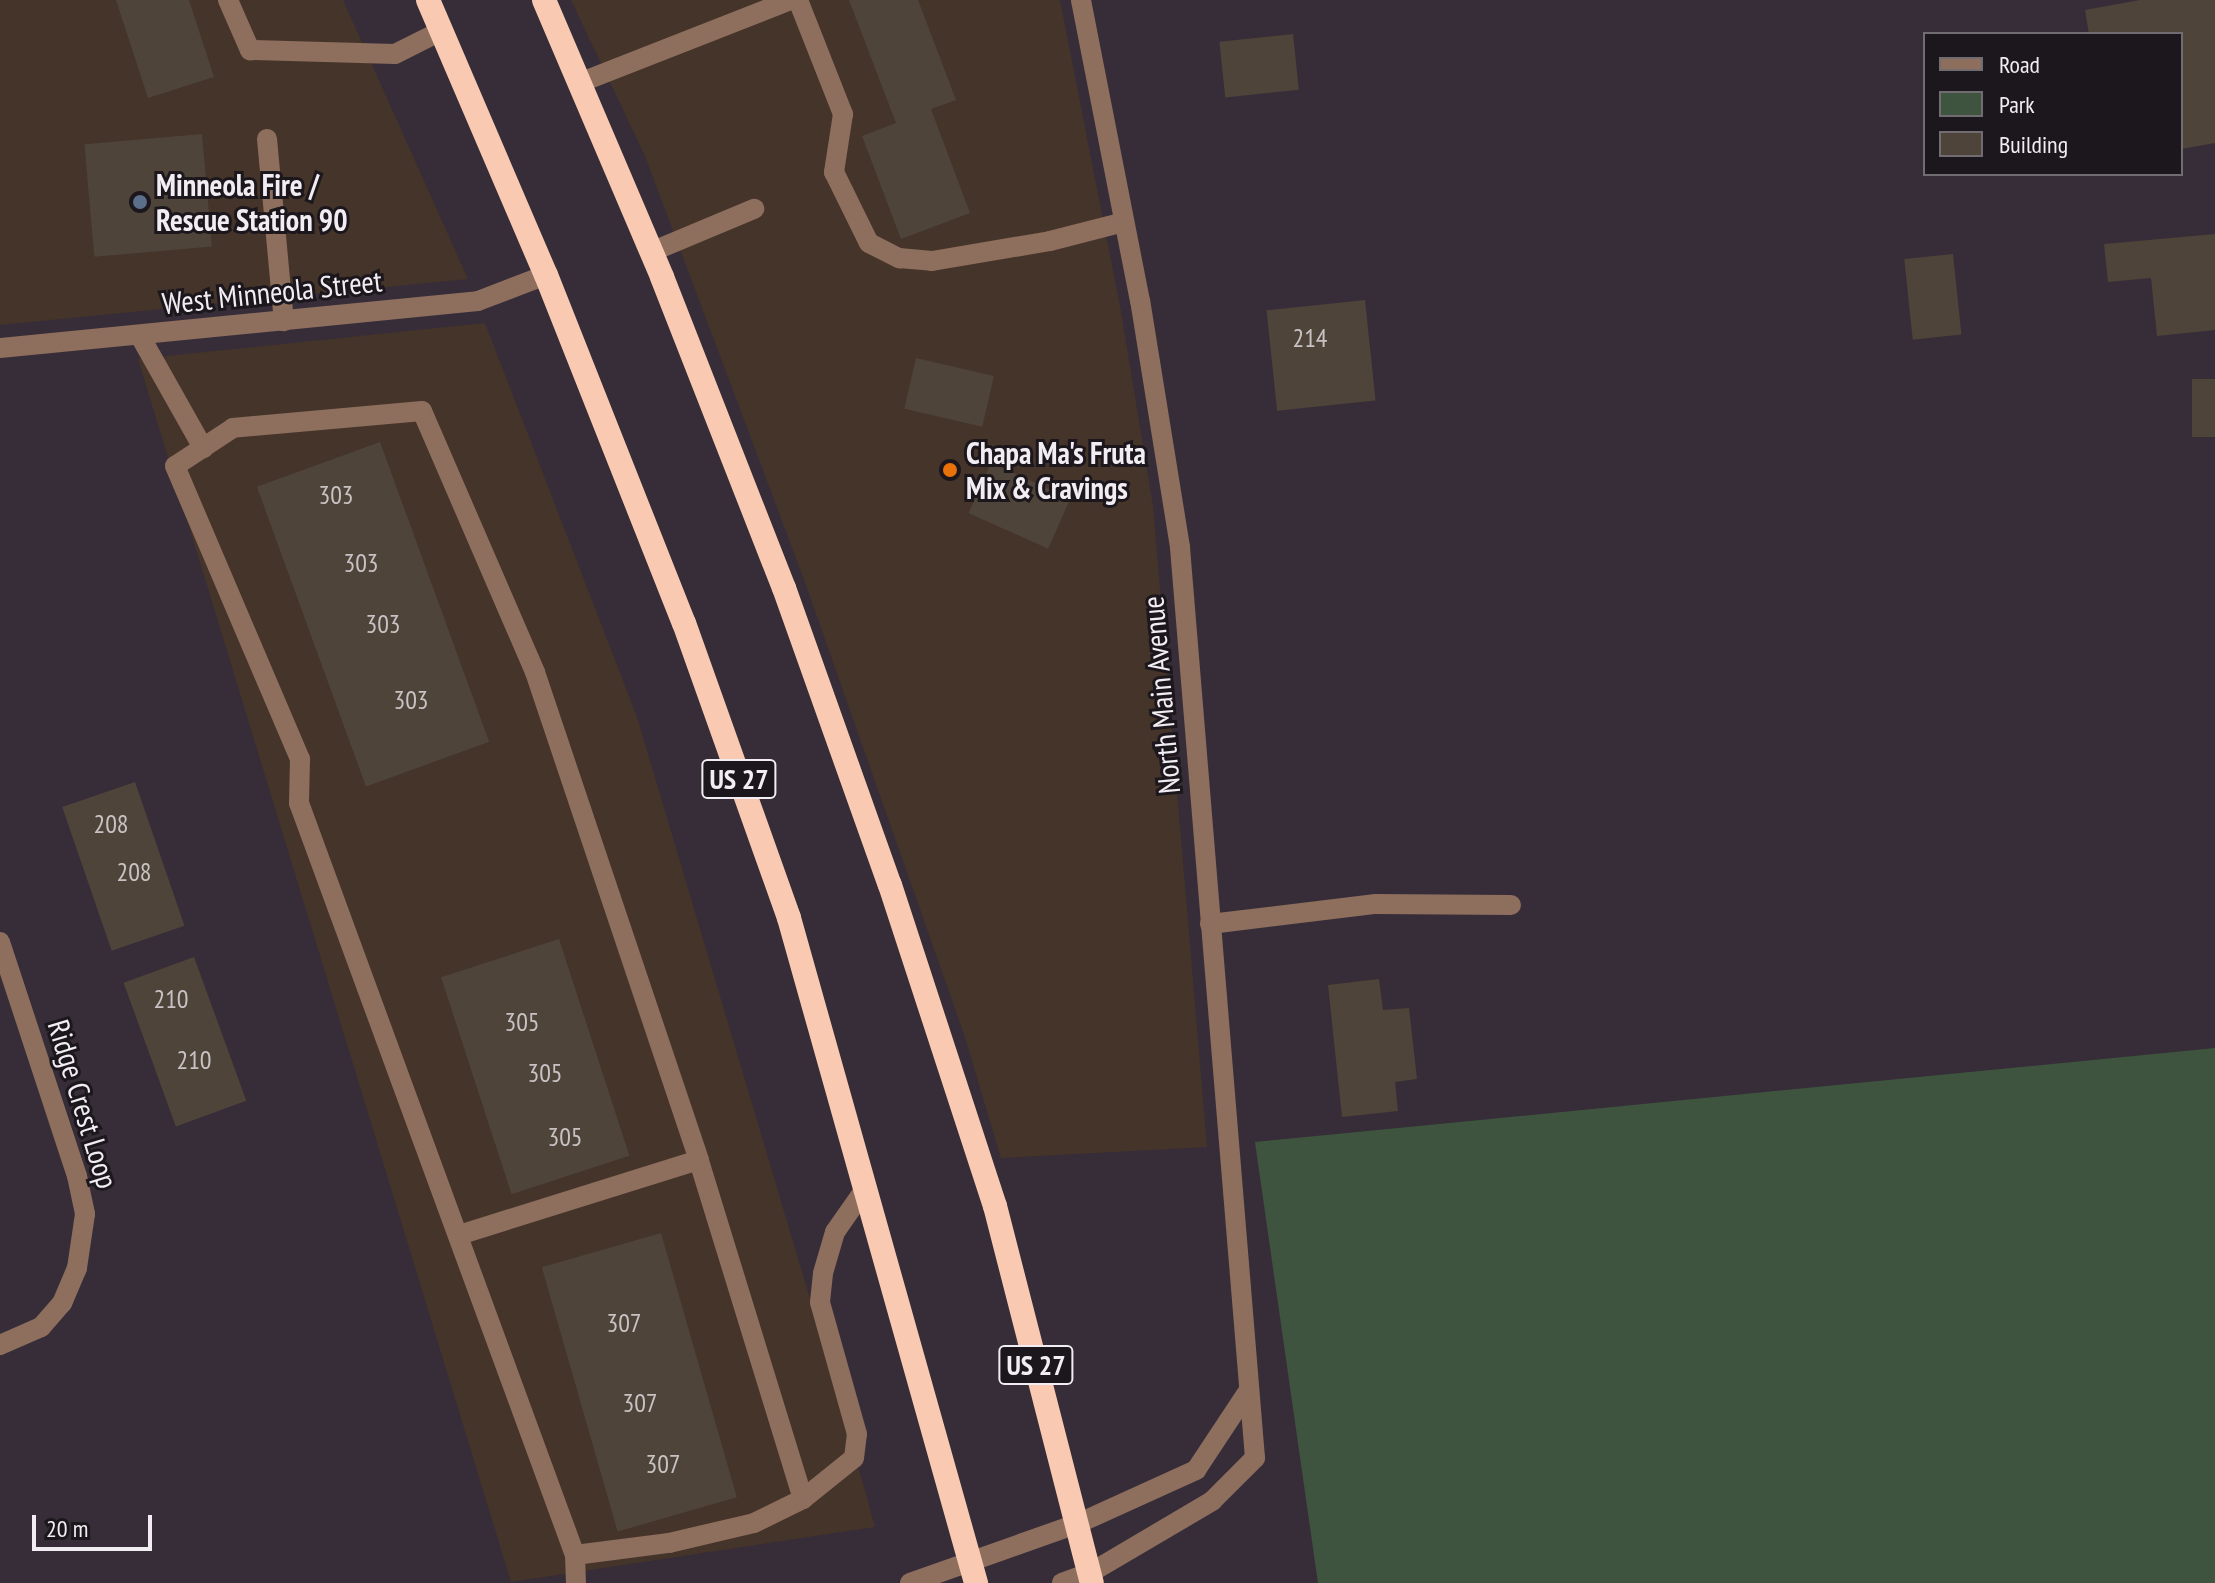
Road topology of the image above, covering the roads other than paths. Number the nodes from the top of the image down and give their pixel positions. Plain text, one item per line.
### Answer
1 (228, 0) edge
2 (428, 0) edge
3 (544, 0) edge
4 (791, 0) edge
5 (798, 0) edge
6 (1081, 0) edge
7 (441, 31) junction
8 (579, 83) junction
9 (267, 139) dead end
10 (754, 209) dead end
11 (1124, 222) junction
12 (651, 252) junction
13 (546, 275) junction
14 (284, 321) junction
15 (140, 336) junction
16 (0, 348) edge
17 (203, 448) junction
18 (1511, 905) dead end
19 (1210, 924) junction
20 (0, 942) edge
21 (699, 1160) junction
22 (865, 1189) junction
23 (459, 1235) junction
24 (0, 1345) edge
25 (1247, 1393) junction
26 (803, 1499) junction
27 (1077, 1524) junction
28 (575, 1555) junction
29 (973, 1572) edge
30 (1091, 1578) edge
31 (576, 1583) edge
32 (910, 1583) edge
33 (1062, 1583) edge

1 - 7 street
2 - 7 highway, US 27
3 - 8 highway, US 27
4 - 8 street
5 - 11 street
6 - 11 street, North Main Avenue
7 - 13 highway, US 27
8 - 12 highway, US 27
9 - 14 street
10 - 12 street
11 - 19 street, North Main Avenue
12 - 27 highway, US 27
13 - 14 street, West Minneola Street
13 - 22 highway, US 27
14 - 15 street, West Minneola Street
15 - 16 street, West Minneola Street
15 - 17 street
17 - 21 street
17 - 23 street
18 - 19 street
19 - 25 street, North Main Avenue
20 - 24 street, Ridge Crest Loop
21 - 23 street
21 - 26 street
22 - 26 street
22 - 29 highway, US 27
23 - 28 street
25 - 27 street
25 - 30 street, North Main Avenue
26 - 28 street
27 - 29 street
27 - 30 highway, US 27
28 - 31 street
29 - 32 street
30 - 33 street

